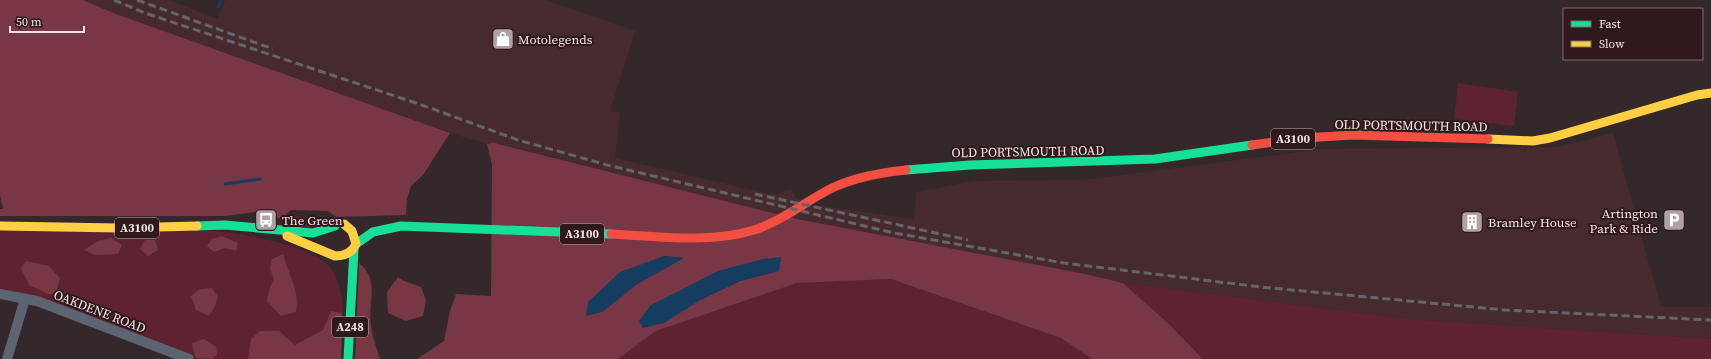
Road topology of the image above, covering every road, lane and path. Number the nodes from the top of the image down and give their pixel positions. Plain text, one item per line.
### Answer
1 (1711, 93) edge
2 (339, 225) junction
3 (0, 226) edge
4 (401, 226) junction
5 (273, 230) junction
6 (355, 246) junction
7 (332, 255) junction
8 (0, 294) edge
9 (350, 295) junction
10 (25, 299) junction
11 (7, 359) edge
12 (190, 359) edge
13 (348, 359) edge

1 - 4 main road, OLD PORTSMOUTH ROAD / A3100
2 - 4 main road
2 - 5 main road, A3100
2 - 6 main road
2 - 7 main road
3 - 5 main road, A3100
4 - 6 main road, OLD PORTSMOUTH ROAD / A3100
5 - 7 main road, A3100
6 - 7 main road
6 - 9 main road, A248
7 - 9 main road, A248
8 - 10 street, OAKDENE ROAD
9 - 13 main road, A248
10 - 11 street
10 - 12 street, OAKDENE ROAD

